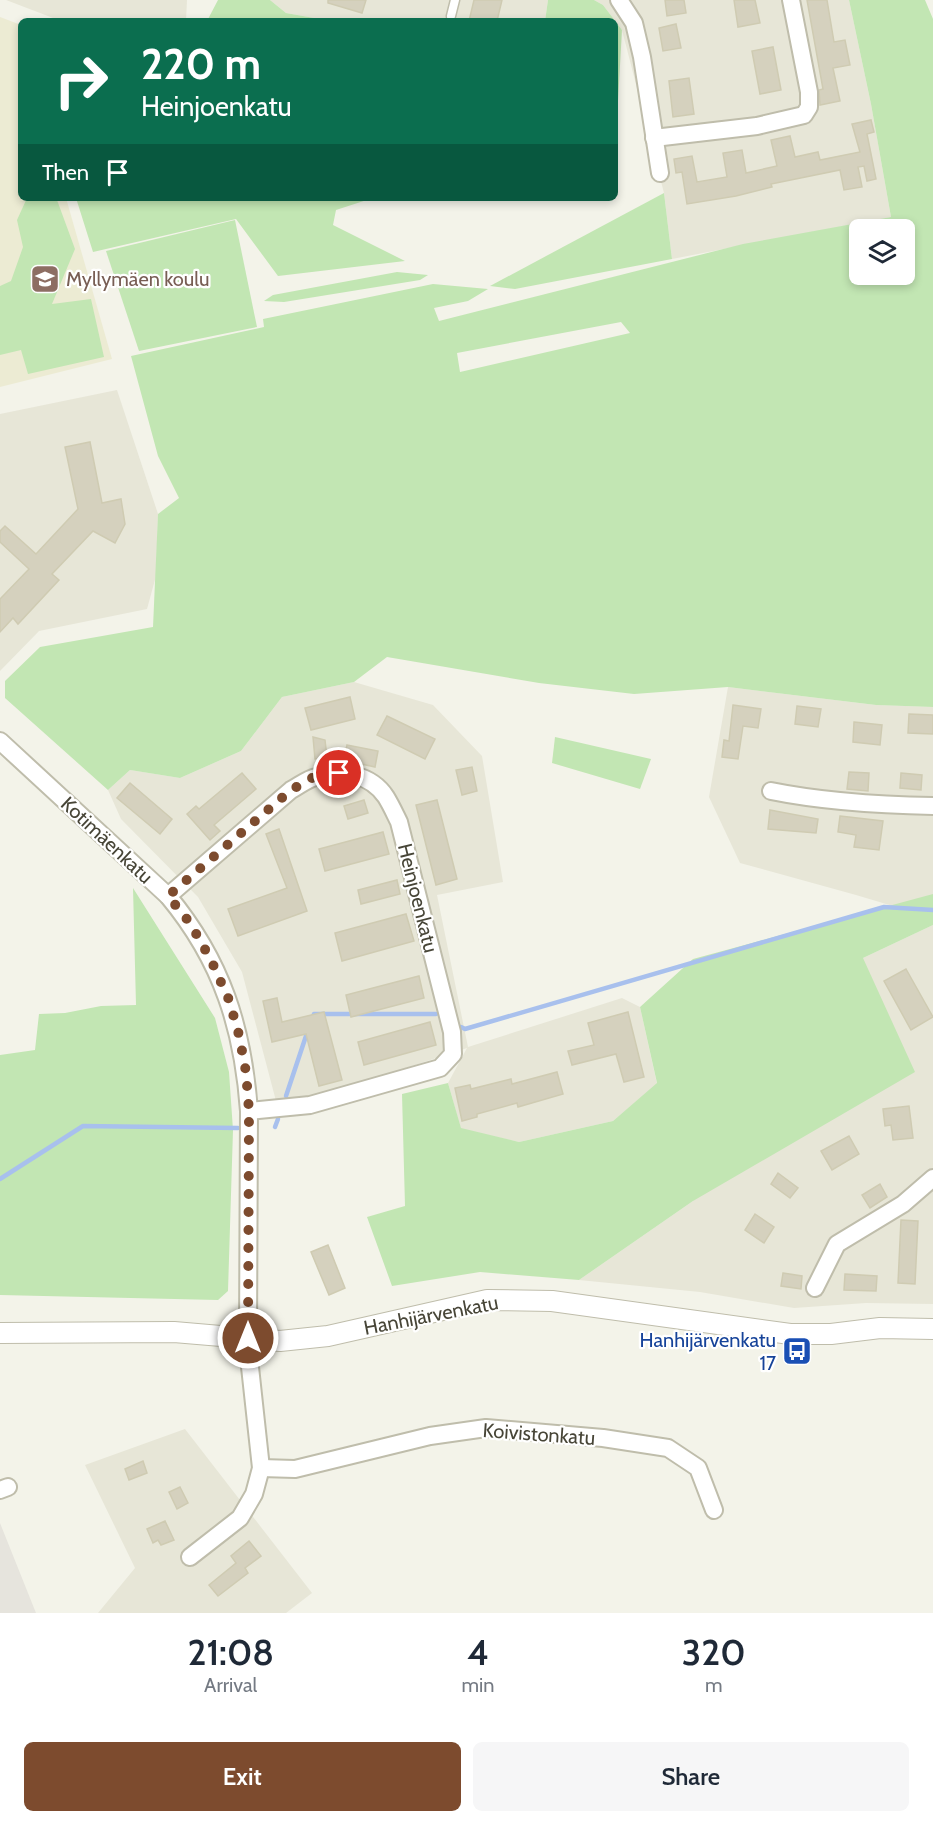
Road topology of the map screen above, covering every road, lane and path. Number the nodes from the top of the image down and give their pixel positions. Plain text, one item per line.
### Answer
1 (455, 0) edge
2 (619, 0) edge
3 (791, 0) edge
4 (451, 16) dead end
5 (654, 138) junction
6 (660, 173) dead end
7 (0, 741) edge
8 (771, 790) dead end
9 (933, 806) edge
10 (168, 896) junction
11 (249, 1111) junction
12 (933, 1178) edge
13 (814, 1288) dead end
14 (933, 1329) edge
15 (0, 1333) edge
16 (248, 1338) junction
17 (261, 1468) junction
18 (714, 1510) dead end
19 (190, 1557) dead end

1 - 4 lane
2 - 5 street
3 - 5 street
5 - 6 street
7 - 10 street, Kotimäenkatu
8 - 9 street
10 - 11 street, Kotimäenkatu
10 - 11 street, Heinjoenkatu
11 - 16 street, Kotimäenkatu
12 - 13 street
14 - 16 street, Hanhijärvenkatu
15 - 16 street, Hanhijärvenkatu
16 - 17 street, Kotimäenkatu
17 - 18 street, Koivistonkatu
17 - 19 street, Kotimäenkatu

